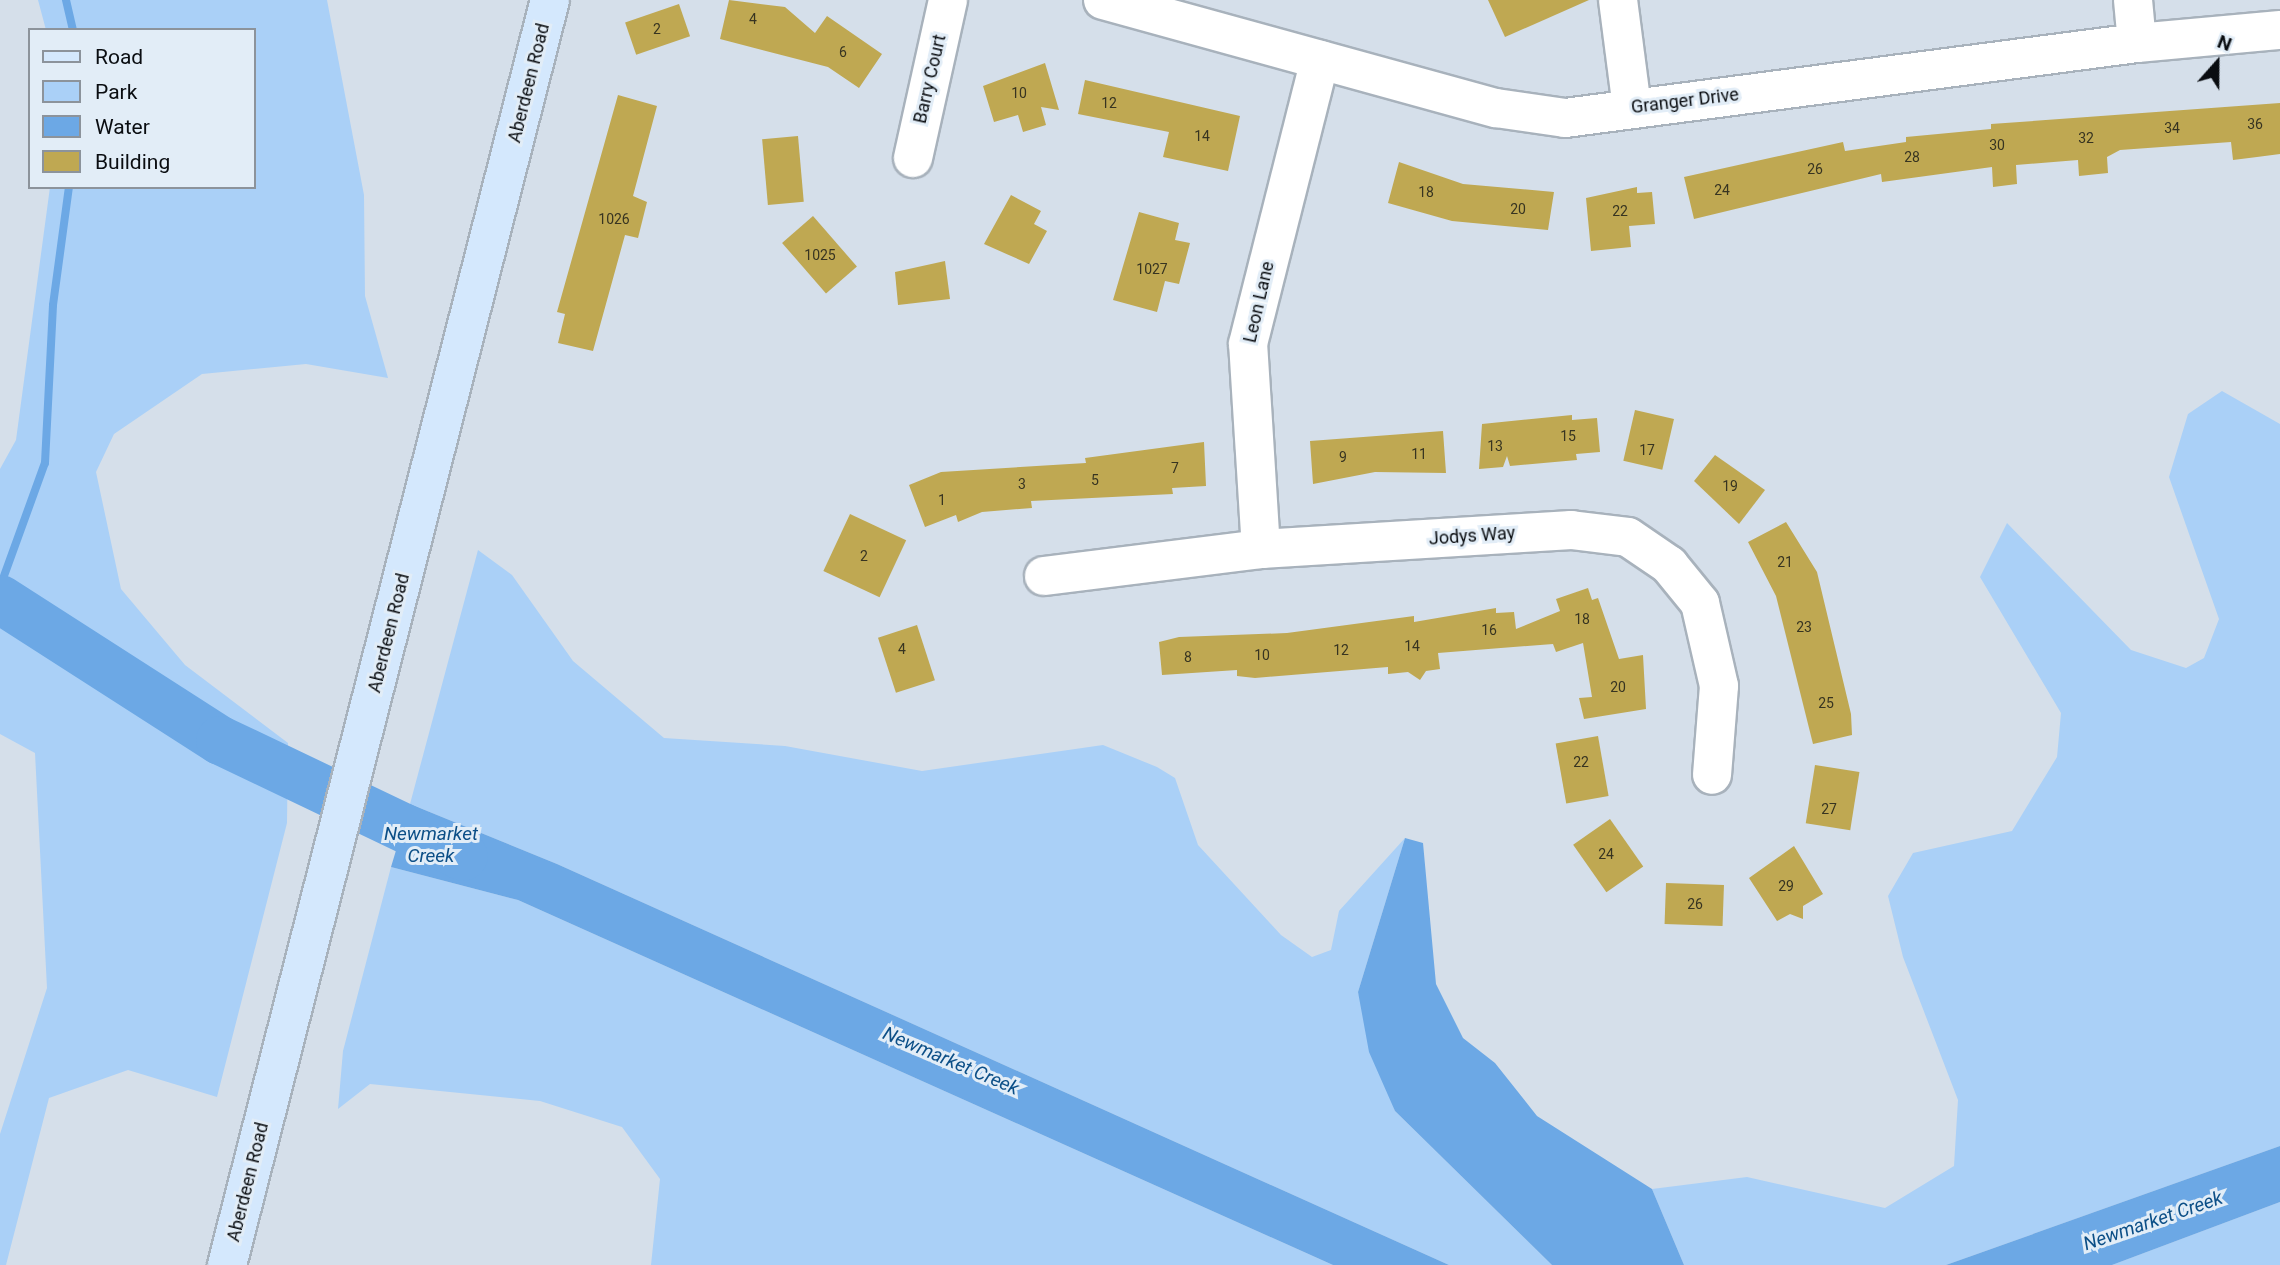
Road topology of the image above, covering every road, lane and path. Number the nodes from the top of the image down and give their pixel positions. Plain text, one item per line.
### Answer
1 (550, 0) edge
2 (948, 0) edge
3 (1103, 0) edge
4 (1618, 0) edge
5 (2133, 0) edge
6 (1179, 9) edge
7 (2280, 30) edge
8 (2137, 43) junction
9 (1320, 60) junction
10 (1632, 108) junction
11 (913, 158) dead end
12 (1261, 549) junction
13 (1044, 576) dead end
14 (1712, 775) dead end
15 (227, 1265) edge

1 - 15 main road, Aberdeen Road
2 - 11 street, Barry Court
3 - 6 street, Granger Drive
4 - 10 street
5 - 8 street
6 - 9 street, Granger Drive
7 - 8 street, Granger Drive
8 - 10 street, Granger Drive
9 - 10 street, Granger Drive
9 - 12 street, Leon Lane
12 - 13 street, Jodys Way
12 - 14 street, Jodys Way

